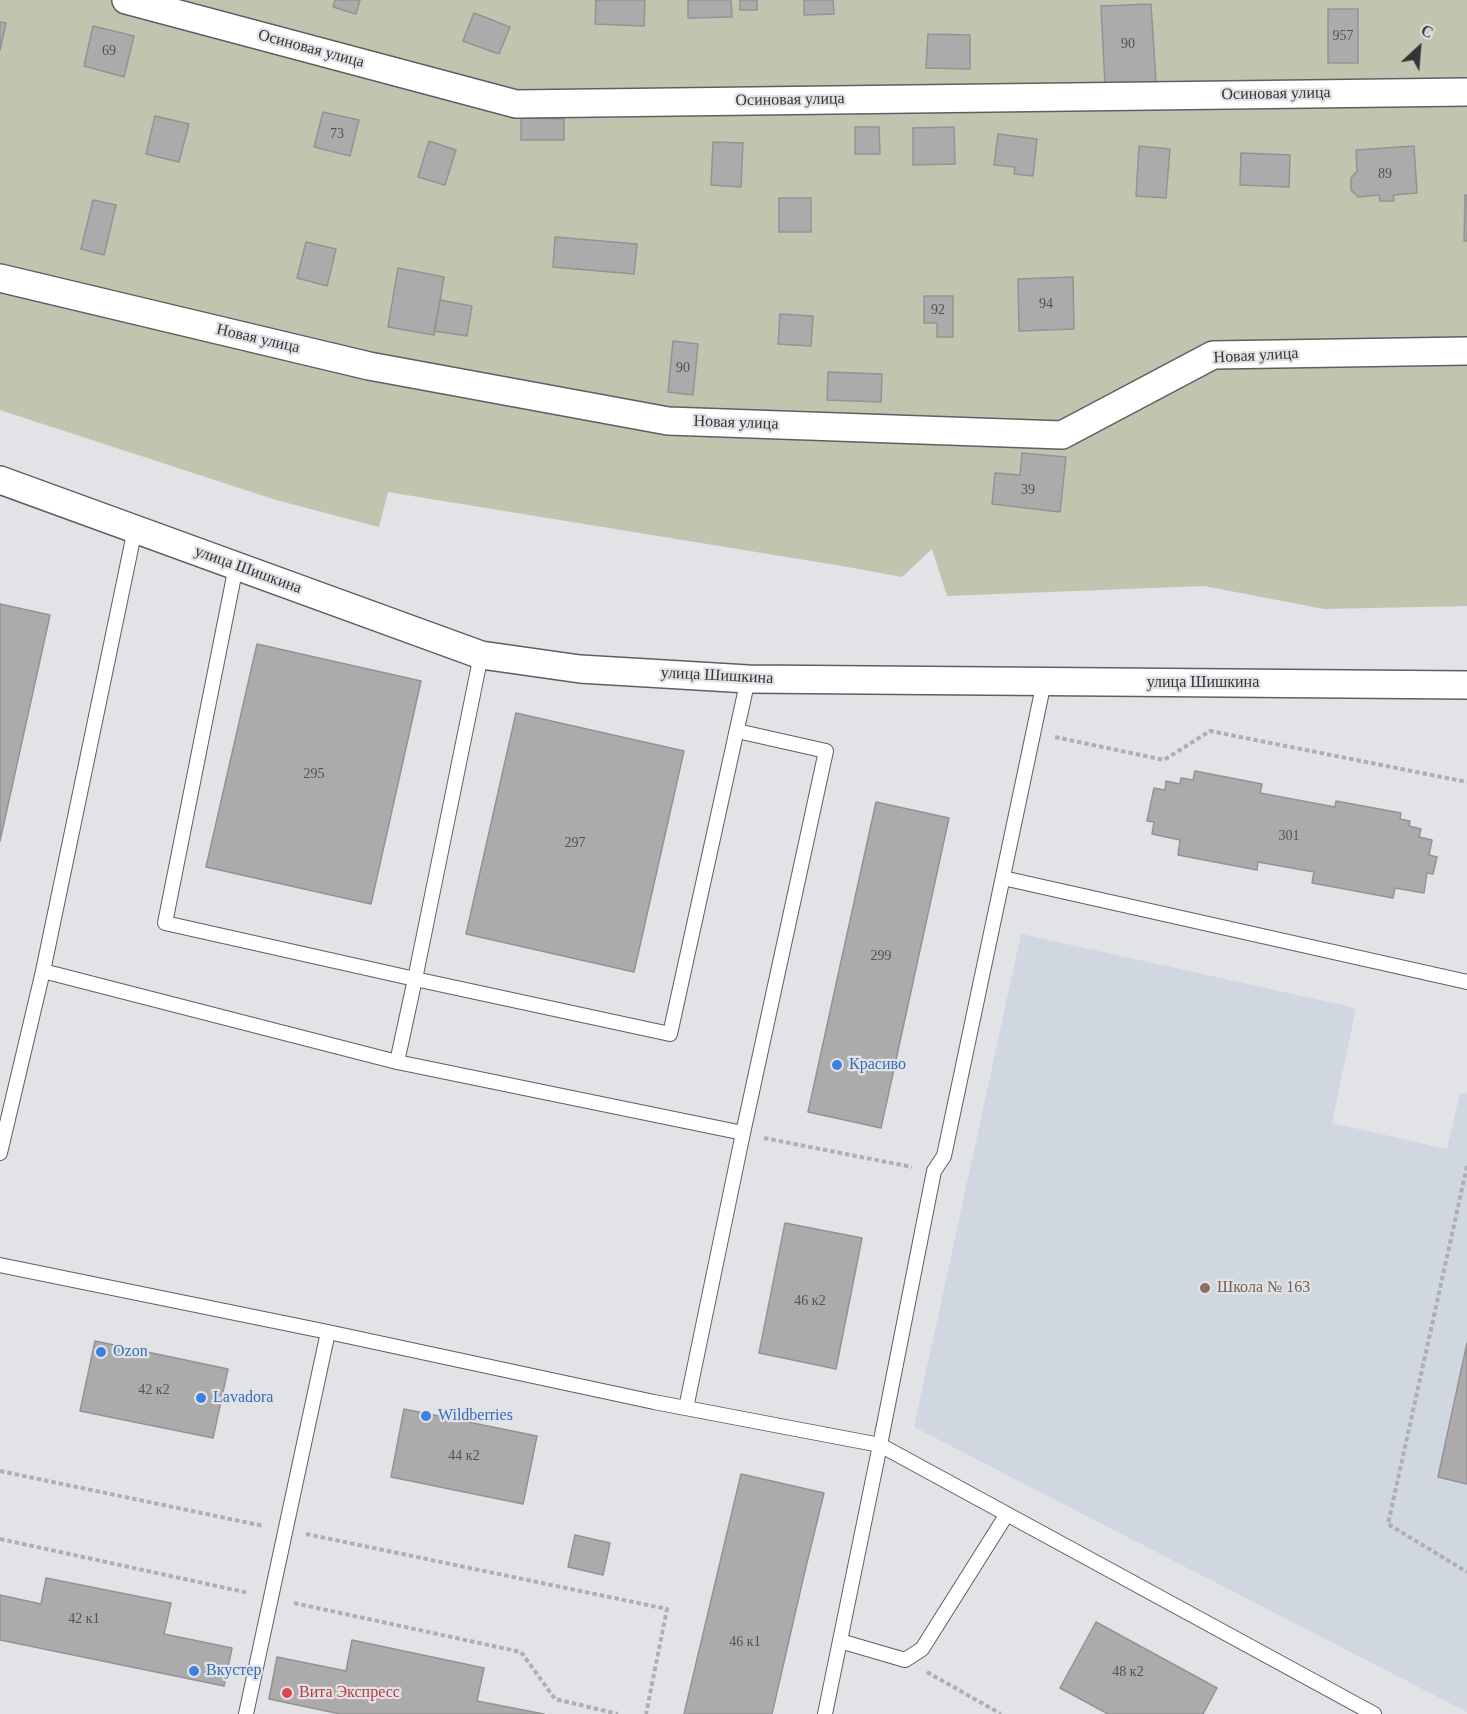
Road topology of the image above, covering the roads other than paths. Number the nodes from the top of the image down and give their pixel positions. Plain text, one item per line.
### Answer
1 (126, 0) edge
2 (1467, 92) edge
3 (0, 278) edge
4 (1467, 351) edge
5 (0, 480) edge
6 (135, 529) junction
7 (236, 566) junction
8 (481, 655) junction
9 (748, 679) junction
10 (1044, 682) junction
11 (1467, 685) edge
12 (737, 731) junction
13 (1003, 878) junction
14 (43, 971) junction
15 (415, 979) junction
16 (1467, 982) edge
17 (397, 1062) junction
18 (743, 1133) junction
19 (0, 1153) edge
20 (0, 1265) edge
21 (328, 1332) junction
22 (686, 1408) junction
23 (880, 1445) junction
24 (1007, 1514) junction
25 (840, 1641) junction
26 (246, 1714) edge
27 (825, 1714) edge
28 (1374, 1714) edge

1 - 2 street, Осиновая улица
3 - 4 street, Новая улица
5 - 6 street, улица Шишкина
6 - 7 street, улица Шишкина
6 - 14 lane
7 - 8 street, улица Шишкина
7 - 15 lane
8 - 9 street, улица Шишкина
8 - 15 lane
9 - 10 street, улица Шишкина
9 - 12 lane
10 - 11 street, улица Шишкина
10 - 13 lane
12 - 15 lane
12 - 18 lane
13 - 16 lane
13 - 23 lane
14 - 17 lane
14 - 19 lane
15 - 17 lane
17 - 18 lane
18 - 22 lane
20 - 21 lane
21 - 22 lane
21 - 26 lane
22 - 23 lane
23 - 24 lane
23 - 25 lane
24 - 25 lane
24 - 28 lane
25 - 27 lane

